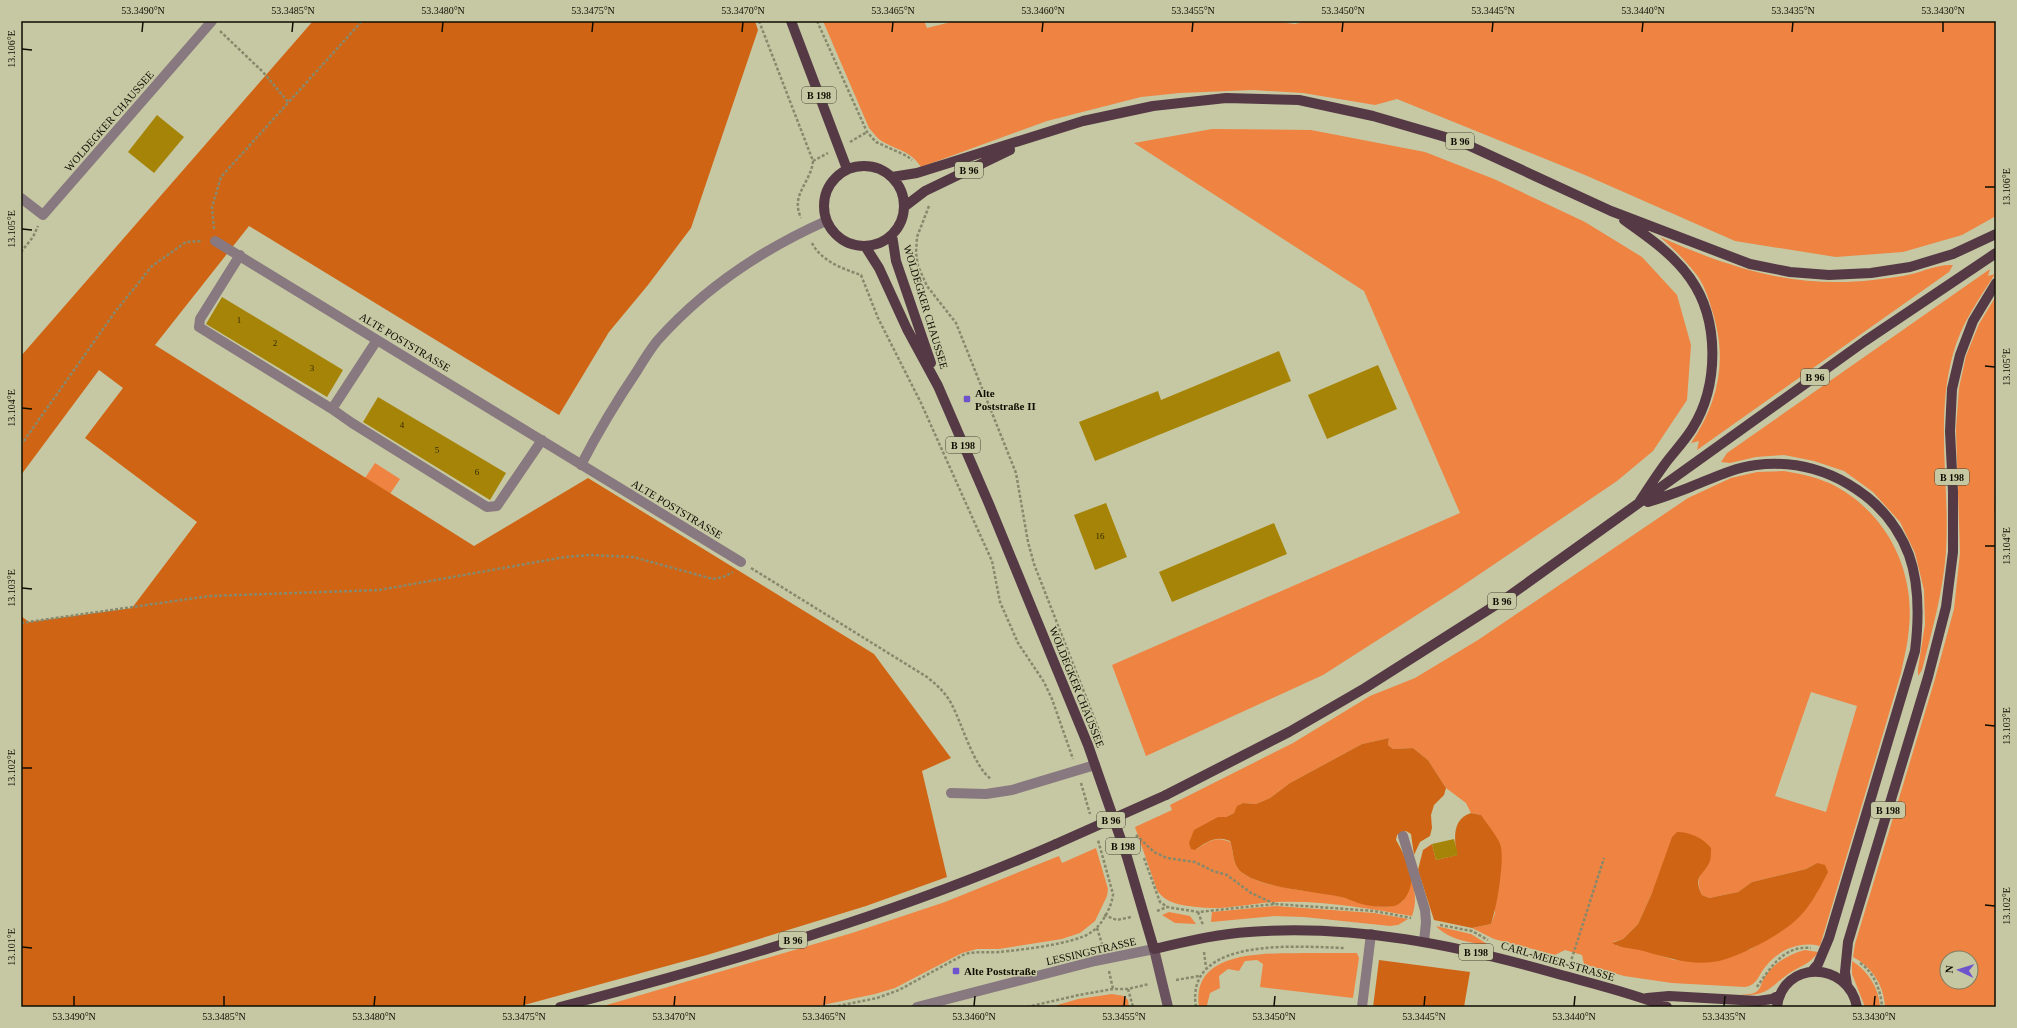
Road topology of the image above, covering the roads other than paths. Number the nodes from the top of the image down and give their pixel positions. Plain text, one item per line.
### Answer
1 (791, 21) edge
2 (211, 22) edge
3 (1037, 137) junction
4 (847, 169) junction
5 (892, 177) junction
6 (21, 198) edge
7 (904, 207) junction
8 (1611, 211) junction
9 (826, 221) junction
10 (1996, 234) edge
11 (892, 235) junction
12 (216, 241) road end
13 (865, 246) junction
14 (1996, 253) edge
15 (240, 255) junction
16 (1996, 284) edge
17 (378, 340) junction
18 (938, 386) junction
19 (332, 409) junction
20 (542, 440) junction
21 (581, 465) junction
22 (1637, 506) junction
23 (741, 562) road end
24 (1095, 765) junction
25 (950, 793) dead end
26 (1403, 836) dead end
27 (1371, 934) junction
28 (1424, 942) junction
29 (1154, 949) junction
30 (1812, 972) junction
31 (1847, 985) junction
32 (1780, 995) junction
33 (1646, 998) junction
34 (560, 1007) edge
35 (917, 1007) edge
36 (1168, 1007) edge
37 (1362, 1007) edge
38 (1667, 1007) edge
39 (1777, 1007) edge
40 (1857, 1007) edge

1 - 4 main road, B 198
2 - 6 street, WOLDEGKER CHAUSSEE
3 - 5 main road
3 - 7 main road, B 96
3 - 8 main road, B 96
4 - 5 main road, WOLDEGKER CHAUSSEE
4 - 9 main road
5 - 7 main road, WOLDEGKER CHAUSSEE
7 - 11 main road, WOLDEGKER CHAUSSEE
8 - 10 main road
8 - 22 main road, B 96
9 - 13 main road
9 - 21 street
11 - 13 main road, WOLDEGKER CHAUSSEE
11 - 18 main road, WOLDEGKER CHAUSSEE / B 198
12 - 15 street, ALTE POSTSTRASSE
13 - 18 main road, WOLDEGKER CHAUSSEE / B 198
14 - 22 main road, B 96
15 - 17 street, ALTE POSTSTRASSE
15 - 19 street
16 - 31 main road, B 198
17 - 19 street
17 - 20 street, ALTE POSTSTRASSE
18 - 24 main road, WOLDEGKER CHAUSSEE / B 198
19 - 20 street
20 - 21 street, ALTE POSTSTRASSE
21 - 23 street, ALTE POSTSTRASSE
22 - 30 main road, B 96
22 - 34 main road, B 96, bridge
24 - 25 street
24 - 29 main road, WOLDEGKER CHAUSSEE / B 198
26 - 28 street
27 - 28 main road, CARL-MEIER-STRASSE / B 198
27 - 29 main road, CARL-MEIER-STRASSE / B 198
27 - 37 street
28 - 33 main road, CARL-MEIER-STRASSE / B 198
29 - 35 street, LESSINGSTRASSE
29 - 36 main road, WOLDEGKER CHAUSSEE
30 - 31 main road
30 - 32 main road
31 - 40 main road, B 198
32 - 33 main road, CARL-MEIER-STRASSE / B 198
32 - 39 main road
33 - 38 main road, CARL-MEIER-STRASSE / B 198

